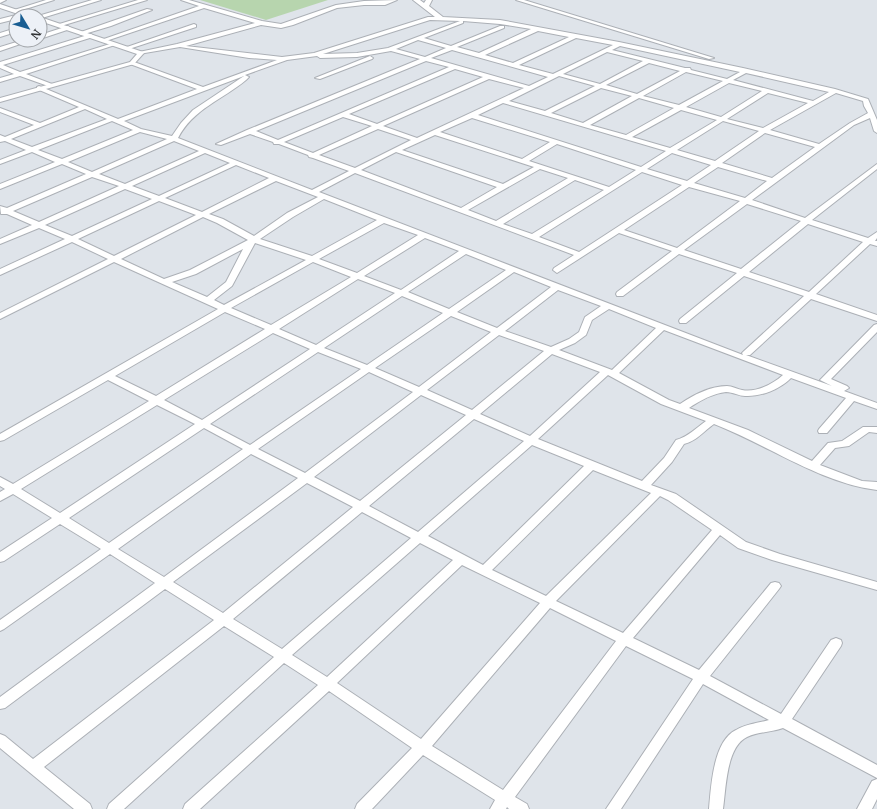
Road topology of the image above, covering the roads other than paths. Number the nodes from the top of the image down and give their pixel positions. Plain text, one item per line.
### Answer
1 (3, 0) edge
2 (51, 0) edge
3 (98, 0) edge
4 (144, 0) edge
5 (184, 0) edge
6 (394, 0) edge
7 (416, 0) edge
8 (429, 0) edge
9 (519, 0) edge
10 (0, 1) edge
11 (204, 6) junction
12 (426, 6) junction
13 (35, 8) edge
14 (149, 10) dead end
15 (101, 13) junction
16 (48, 18) edge
17 (442, 19) junction
18 (120, 20) junction
19 (465, 20) junction
20 (48, 22) edge
21 (261, 23) junction
22 (59, 25) junction
23 (109, 25) junction
24 (194, 26) dead end
25 (502, 27) dead end
26 (68, 28) junction
27 (537, 29) junction
28 (133, 32) junction
29 (81, 33) junction
30 (48, 34) edge
31 (91, 36) junction
32 (575, 36) junction
33 (417, 38) junction
34 (104, 40) junction
35 (115, 44) junction
36 (619, 44) junction
37 (178, 46) junction
38 (128, 48) junction
39 (451, 48) junction
40 (391, 49) junction
41 (606, 50) junction
42 (141, 53) junction
43 (662, 53) junction
44 (478, 56) junction
45 (302, 57) junction
46 (286, 58) junction
47 (426, 59) junction
48 (649, 61) junction
49 (702, 62) junction
50 (132, 64) junction
51 (0, 65) edge
52 (513, 65) junction
53 (454, 67) junction
54 (9, 69) junction
55 (686, 70) junction
56 (0, 72) edge
57 (251, 72) junction
58 (744, 72) junction
59 (22, 74) junction
60 (555, 75) junction
61 (488, 77) junction
62 (318, 78) dead end
63 (0, 80) edge
64 (727, 81) junction
65 (50, 85) junction
66 (600, 86) junction
67 (39, 88) junction
68 (529, 88) junction
69 (203, 89) junction
70 (767, 91) junction
71 (835, 91) junction
72 (640, 96) junction
73 (0, 100) edge
74 (503, 101) junction
75 (815, 103) junction
76 (85, 107) junction
77 (681, 107) junction
78 (0, 110) edge
79 (342, 114) junction
80 (546, 114) junction
81 (872, 114) junction
82 (471, 115) junction
83 (722, 119) junction
84 (115, 120) junction
85 (40, 125) junction
86 (584, 125) junction
87 (377, 126) junction
88 (139, 130) junction
89 (765, 130) junction
90 (249, 131) junction
91 (877, 131) edge
92 (433, 132) junction
93 (627, 137) junction
94 (1, 139) edge
95 (174, 139) junction
96 (417, 140) junction
97 (556, 142) junction
98 (276, 143) junction
99 (218, 144) dead end
100 (820, 146) junction
101 (34, 150) junction
102 (396, 150) junction
103 (204, 151) junction
104 (671, 151) junction
105 (311, 156) junction
106 (523, 161) junction
107 (0, 162) edge
108 (63, 162) junction
109 (236, 163) junction
110 (716, 164) junction
111 (877, 166) edge
112 (539, 167) junction
113 (641, 169) junction
114 (355, 172) junction
115 (92, 174) junction
116 (275, 178) junction
117 (574, 178) junction
118 (774, 180) junction
119 (688, 184) junction
120 (125, 186) junction
121 (502, 187) junction
122 (0, 188) edge
123 (609, 189) junction
124 (313, 192) junction
125 (323, 197) junction
126 (159, 199) junction
127 (747, 200) junction
128 (2, 211) edge
129 (461, 211) junction
130 (201, 215) junction
131 (384, 220) junction
132 (806, 221) junction
133 (496, 224) junction
134 (39, 225) junction
135 (617, 230) junction
136 (877, 234) edge
137 (424, 235) junction
138 (533, 237) junction
139 (72, 239) junction
140 (0, 242) edge
141 (252, 242) junction
142 (868, 242) junction
143 (877, 244) edge
144 (678, 250) junction
145 (465, 251) junction
146 (580, 255) junction
147 (116, 258) junction
148 (312, 259) junction
149 (513, 270) junction
150 (557, 270) dead end
151 (0, 272) edge
152 (743, 273) junction
153 (357, 276) junction
154 (164, 282) junction
155 (557, 286) junction
156 (402, 293) junction
157 (620, 294) dead end
158 (811, 296) junction
159 (209, 300) junction
160 (608, 306) junction
161 (225, 308) junction
162 (450, 312) junction
163 (0, 316) edge
164 (877, 318) edge
165 (683, 321) dead end
166 (662, 327) junction
167 (877, 328) edge
168 (272, 329) junction
169 (497, 331) junction
170 (318, 349) junction
171 (551, 350) junction
172 (747, 352) dead end
173 (370, 369) junction
174 (610, 373) junction
175 (790, 374) junction
176 (108, 376) junction
177 (421, 391) junction
178 (864, 396) dead end
179 (852, 398) junction
180 (156, 400) junction
181 (877, 406) edge
182 (682, 408) junction
183 (473, 414) junction
184 (714, 420) junction
185 (204, 424) junction
186 (877, 430) edge
187 (823, 431) dead end
188 (0, 438) edge
189 (530, 439) junction
190 (251, 449) junction
191 (591, 466) junction
192 (813, 466) junction
193 (306, 478) junction
194 (0, 481) edge
195 (644, 486) junction
196 (877, 486) edge
197 (13, 490) junction
198 (659, 491) junction
199 (0, 497) edge
200 (362, 507) junction
201 (60, 518) junction
202 (718, 530) junction
203 (418, 537) junction
204 (109, 548) junction
205 (0, 558) edge
206 (461, 559) junction
207 (484, 571) junction
208 (165, 583) junction
209 (775, 586) dead end
210 (877, 586) edge
211 (548, 602) junction
212 (223, 620) junction
213 (0, 626) edge
214 (624, 640) junction
215 (836, 642) dead end
216 (283, 656) junction
217 (701, 677) junction
218 (328, 684) junction
219 (0, 704) edge
220 (782, 723) junction
221 (0, 740) edge
222 (422, 747) junction
223 (33, 767) junction
224 (877, 772) edge
225 (877, 785) edge
226 (501, 804) edge
227 (85, 809) edge
228 (114, 809) edge
229 (190, 809) edge
230 (362, 809) edge
231 (522, 809) edge
232 (613, 809) edge
233 (716, 809) edge
234 (864, 809) edge

1 - 10 street
2 - 13 street
3 - 16 street
4 - 15 street
5 - 11 street
6 - 21 street
7 - 12 street
8 - 12 street
9 - 58 street
11 - 21 street
11 - 28 street
12 - 17 street
14 - 18 street
15 - 18 street
15 - 22 street
17 - 19 street
17 - 45 street
18 - 23 street
19 - 27 street
19 - 33 street
20 - 22 street
21 - 37 street
22 - 26 street
23 - 28 street
23 - 29 street
24 - 38 street
25 - 39 street
26 - 29 street
26 - 30 street
27 - 32 street
27 - 44 street
28 - 34 street
29 - 31 street
31 - 34 street
31 - 51 street
32 - 36 street
32 - 52 street
33 - 39 street
33 - 40 street
34 - 35 street
35 - 38 street
35 - 59 street
36 - 41 street
36 - 43 street
37 - 42 street
37 - 46 street
38 - 42 street
39 - 44 street
39 - 47 street
40 - 45 street
40 - 47 street
40 - 62 street
41 - 48 street
41 - 60 street
42 - 50 street
43 - 48 street
43 - 49 street
44 - 52 street
45 - 46 street
46 - 57 street
47 - 53 street
47 - 90 street
48 - 55 street
48 - 66 street
49 - 55 street
49 - 58 street
50 - 65 street
50 - 69 street
51 - 54 street
52 - 60 street
53 - 61 street
53 - 79 street
54 - 56 street
54 - 59 street
55 - 64 street
55 - 72 street
57 - 69 street
57 - 95 street
58 - 64 street
58 - 71 street
59 - 63 street
59 - 65 street
60 - 66 street
60 - 68 street
61 - 68 street
61 - 87 street
64 - 70 street
64 - 77 street
65 - 67 street
66 - 72 street
66 - 80 street
67 - 73 street
67 - 76 street
68 - 74 street
69 - 84 street
70 - 75 street
70 - 83 street
71 - 75 street
71 - 81 street
72 - 77 street
72 - 86 street
74 - 80 street
74 - 82 street
75 - 89 street
76 - 84 street
76 - 85 street
77 - 83 street
77 - 93 street
78 - 85 street
79 - 87 street
79 - 98 street
80 - 86 street
81 - 91 street
81 - 100 street
82 - 92 street
82 - 97 street
83 - 89 street
83 - 104 street
84 - 88 street
84 - 101 street
85 - 94 street
86 - 93 street
87 - 96 street
87 - 105 street
88 - 95 street
88 - 108 street
89 - 100 street
89 - 110 street
90 - 98 street
90 - 99 street
92 - 96 street
92 - 106 street
93 - 104 street
94 - 101 street
95 - 103 street
95 - 115 street
96 - 102 street
97 - 106 street
97 - 113 street
98 - 105 street
100 - 118 street
101 - 107 street
101 - 108 street
102 - 114 street
102 - 121 street
103 - 109 street
103 - 120 street
104 - 110 street
104 - 113 street
105 - 114 street
106 - 112 street
108 - 115 street
108 - 122 street
109 - 116 street
109 - 126 street
110 - 118 street
110 - 119 street
111 - 132 street
112 - 117 street
112 - 121 street
113 - 119 street
113 - 123 street
114 - 124 street
114 - 129 street
115 - 120 street
115 - 128 street
116 - 124 street
116 - 130 street
117 - 123 street
117 - 133 street
118 - 127 street
119 - 127 street
119 - 135 street
120 - 126 street
120 - 134 street
121 - 129 street
123 - 138 street
124 - 125 street
125 - 131 street
125 - 141 street
126 - 130 street
126 - 139 street
127 - 132 street
127 - 144 street
128 - 134 street
129 - 133 street
130 - 141 street
130 - 147 street
131 - 137 street
131 - 148 street
132 - 142 street
132 - 152 street
133 - 138 street
134 - 139 street
134 - 140 street
135 - 144 street
135 - 146 street
136 - 142 street
137 - 145 street
137 - 153 street
138 - 146 street
139 - 147 street
139 - 151 street
141 - 148 street
141 - 154 street
141 - 159 street
142 - 143 street
142 - 158 street
144 - 152 street
144 - 157 street
145 - 149 street
145 - 156 street
146 - 150 street
147 - 154 street
147 - 163 street
148 - 153 street
148 - 161 street
149 - 155 street
149 - 162 street
152 - 158 street
152 - 165 street
153 - 156 street
153 - 168 street
154 - 159 street
155 - 160 street
155 - 169 street
156 - 162 street
156 - 170 street
158 - 164 street
158 - 172 street
159 - 161 street
160 - 166 street
160 - 171 street
161 - 168 street
161 - 176 street
162 - 169 street
162 - 173 street
166 - 174 street
166 - 175 street
167 - 178 street
168 - 170 street
168 - 180 street
169 - 171 street
169 - 177 street
170 - 173 street
170 - 185 street
171 - 174 street
171 - 183 street
173 - 177 street
173 - 190 street
174 - 182 street
174 - 189 street
175 - 179 street
175 - 182 street
176 - 180 street
176 - 188 street
177 - 183 street
177 - 193 street
179 - 181 street
179 - 187 street
180 - 185 street
180 - 197 street
182 - 184 street
183 - 189 street
183 - 200 street
184 - 192 street
184 - 195 street
185 - 190 street
185 - 201 street
186 - 192 street
189 - 191 street
189 - 203 street
190 - 193 street
190 - 204 street
191 - 195 street
191 - 207 street
192 - 196 street
193 - 200 street
193 - 208 street
194 - 197 street
195 - 198 street
197 - 199 street
197 - 201 street
198 - 202 street
198 - 211 street
200 - 203 street
200 - 212 street
201 - 204 street
201 - 205 street
202 - 210 street
202 - 214 street
203 - 206 street
203 - 216 street
204 - 208 street
204 - 213 street
206 - 207 street
206 - 218 street
207 - 211 street
208 - 212 street
208 - 219 street
209 - 217 street
211 - 214 street
211 - 222 street
212 - 216 street
212 - 223 street
214 - 217 street
214 - 226 street
215 - 220 street
216 - 218 street
216 - 228 street
217 - 220 street
217 - 232 street
218 - 222 street
218 - 229 street
220 - 224 street
220 - 233 street
221 - 223 street
222 - 226 street
222 - 230 street
223 - 227 street
225 - 234 street
226 - 231 street

